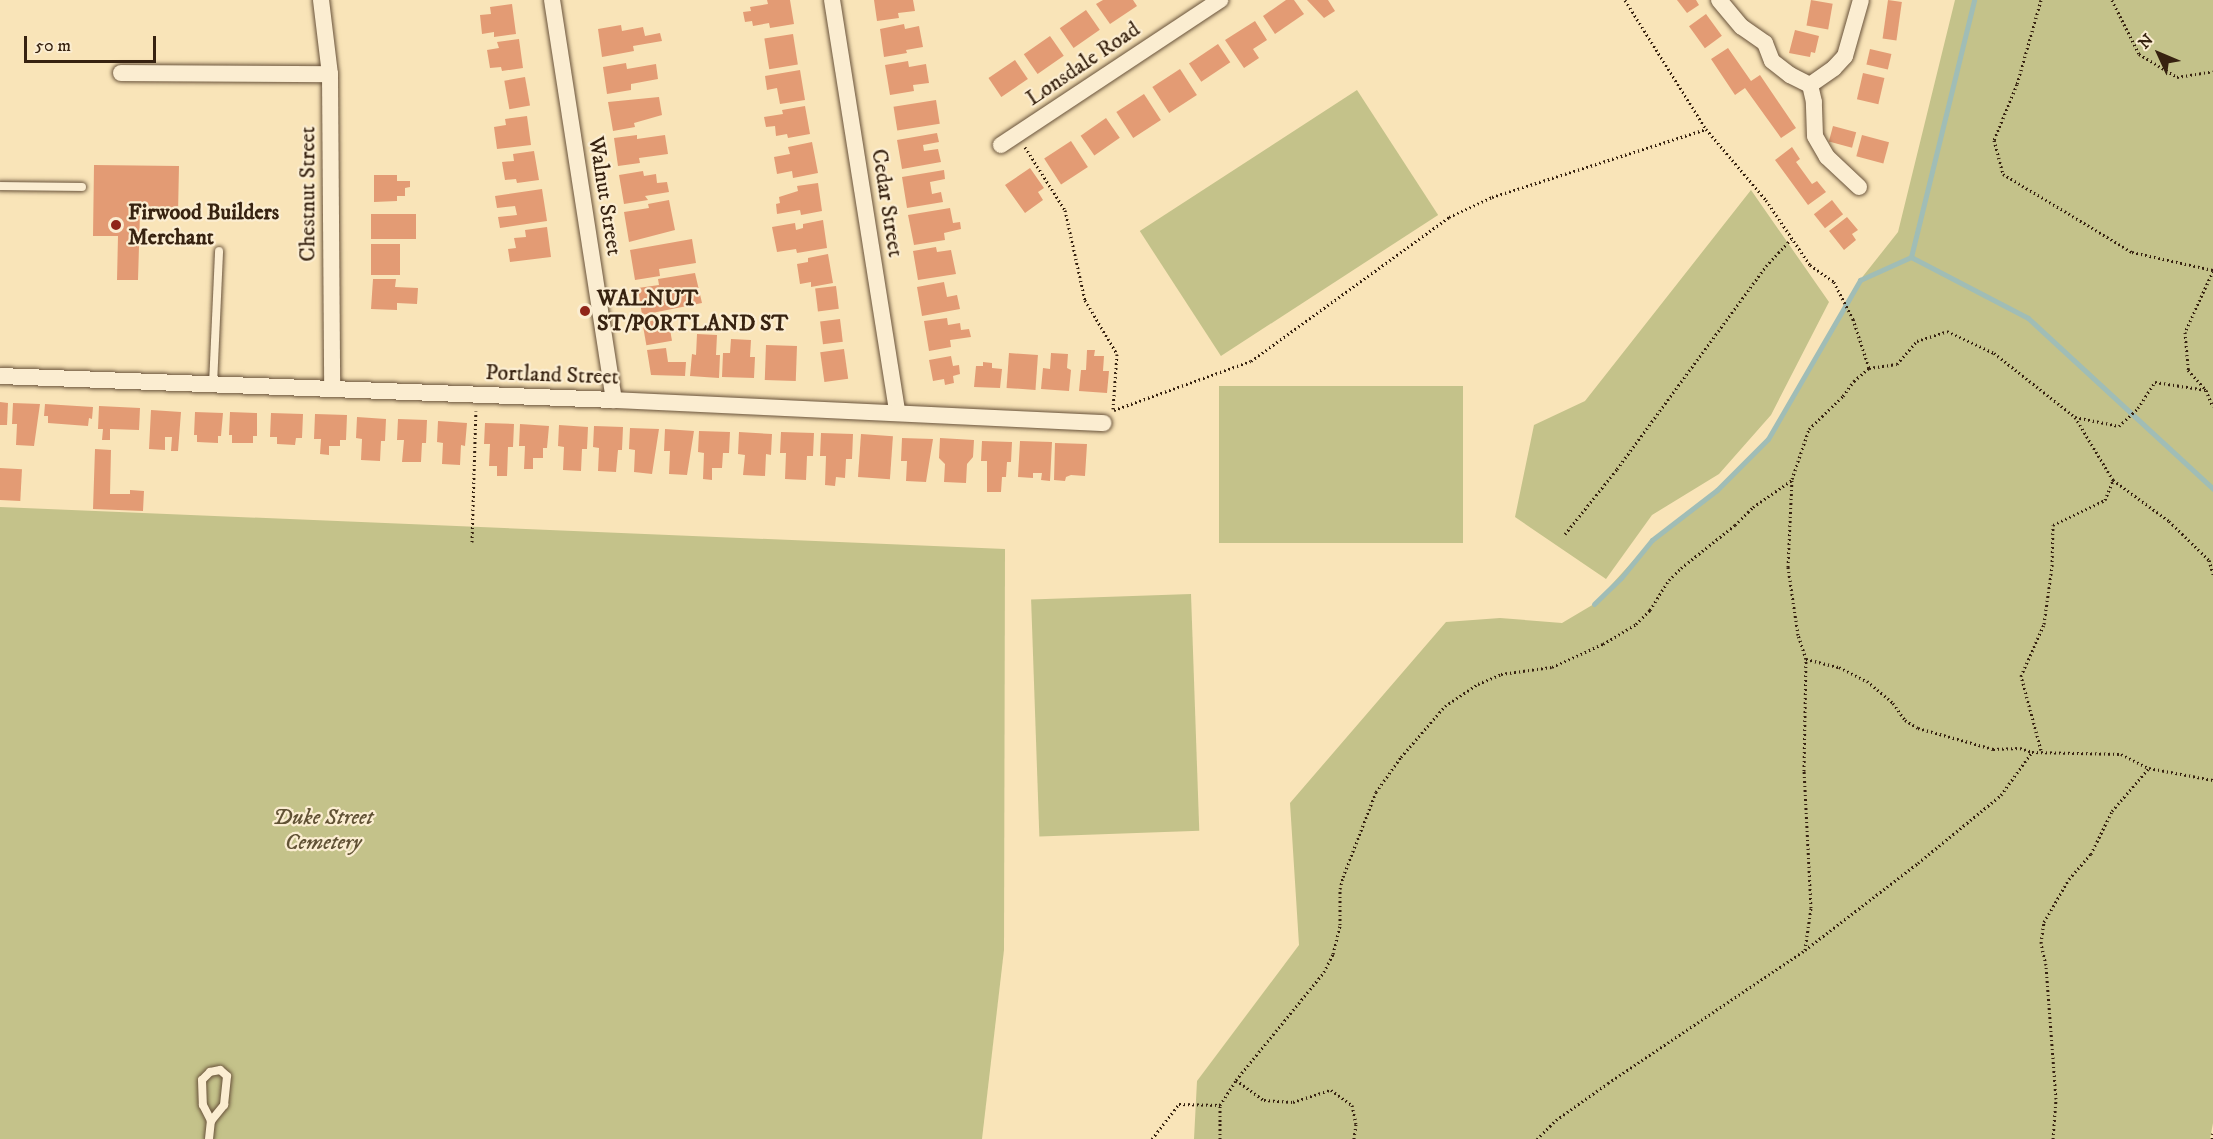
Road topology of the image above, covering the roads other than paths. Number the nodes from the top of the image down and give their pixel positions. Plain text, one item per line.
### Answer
1 (321, 0) edge
2 (552, 0) edge
3 (832, 0) edge
4 (1220, 0) edge
5 (1719, 0) edge
6 (1861, 0) edge
7 (121, 73) dead end
8 (330, 74) junction
9 (1810, 85) junction
10 (1001, 145) dead end
11 (0, 186) edge
12 (1859, 187) dead end
13 (82, 188) dead end
14 (219, 251) dead end
15 (0, 376) edge
16 (213, 386) junction
17 (332, 389) junction
18 (614, 399) junction
19 (897, 412) junction
20 (1103, 423) dead end
21 (211, 1121) junction
22 (209, 1139) edge

1 - 8 street, Chestnut Street
2 - 18 street, Walnut Street
3 - 19 street, Cedar Street
4 - 10 street, Lonsdale Road
5 - 9 street
6 - 9 street
7 - 8 street
8 - 17 street, Chestnut Street
9 - 12 street
11 - 13 lane
14 - 16 lane
15 - 16 street, Portland Street
16 - 17 street, Portland Street
17 - 18 street, Portland Street
18 - 19 street, Portland Street
19 - 20 street, Portland Street
21 - 21 lane
21 - 22 lane

